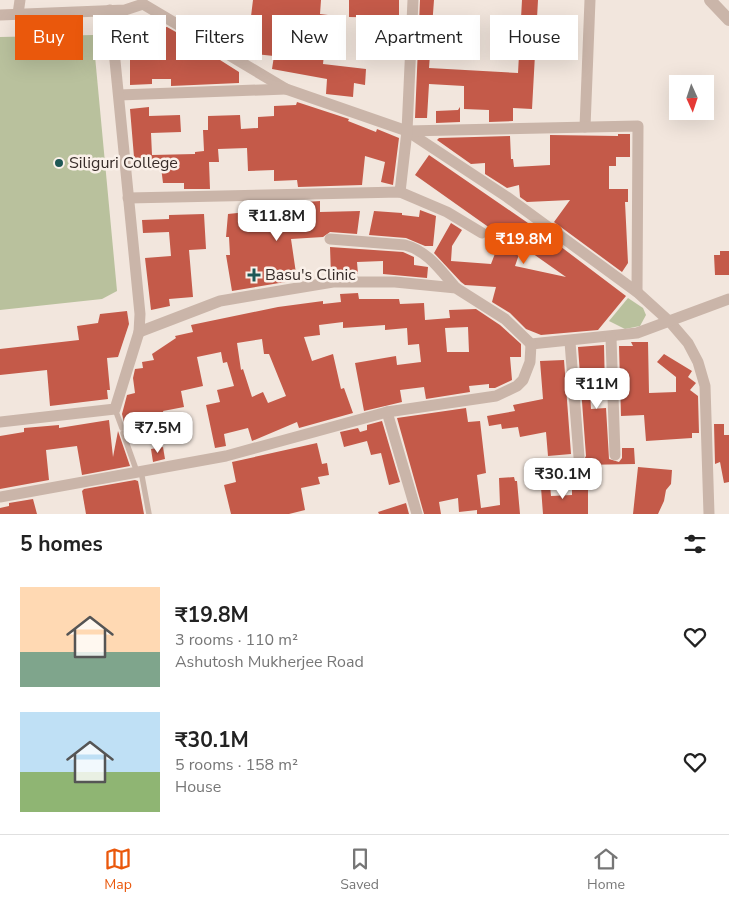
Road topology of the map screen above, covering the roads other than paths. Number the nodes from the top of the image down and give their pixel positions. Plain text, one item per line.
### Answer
1 (20, 0) edge
2 (414, 0) edge
3 (590, 0) edge
4 (710, 0) edge
5 (144, 2) edge
6 (110, 10) junction
7 (18, 14) junction
8 (0, 15) edge
9 (729, 20) edge
10 (286, 89) junction
11 (118, 95) junction
12 (585, 127) junction
13 (407, 131) junction
14 (400, 192) junction
15 (128, 198) junction
16 (482, 233) dead end
17 (330, 239) dead end
18 (456, 288) junction
19 (637, 292) junction
20 (729, 299) edge
21 (670, 322) junction
22 (139, 332) junction
23 (611, 338) junction
24 (570, 342) junction
25 (531, 344) junction
26 (115, 409) junction
27 (387, 412) junction
28 (0, 422) edge
29 (615, 455) dead end
30 (579, 458) dead end
31 (139, 471) junction
32 (0, 497) edge
33 (149, 514) edge
34 (416, 514) edge
35 (709, 514) edge

1 - 7 street
2 - 13 street
3 - 12 street
4 - 9 street
5 - 6 street
5 - 10 street
6 - 7 street
6 - 11 street
7 - 8 street
10 - 11 street
10 - 13 street
11 - 15 street
12 - 13 street
12 - 19 street
13 - 14 street
13 - 19 street
14 - 15 street
14 - 16 street
15 - 22 street
17 - 18 street
18 - 22 street
18 - 25 street
19 - 21 street
20 - 21 street
21 - 23 street
21 - 35 street
22 - 26 street
23 - 24 street
23 - 29 street
24 - 25 street
24 - 30 street
25 - 27 street
26 - 28 street
26 - 31 lane
27 - 31 street
27 - 34 street
31 - 32 street
31 - 33 lane

